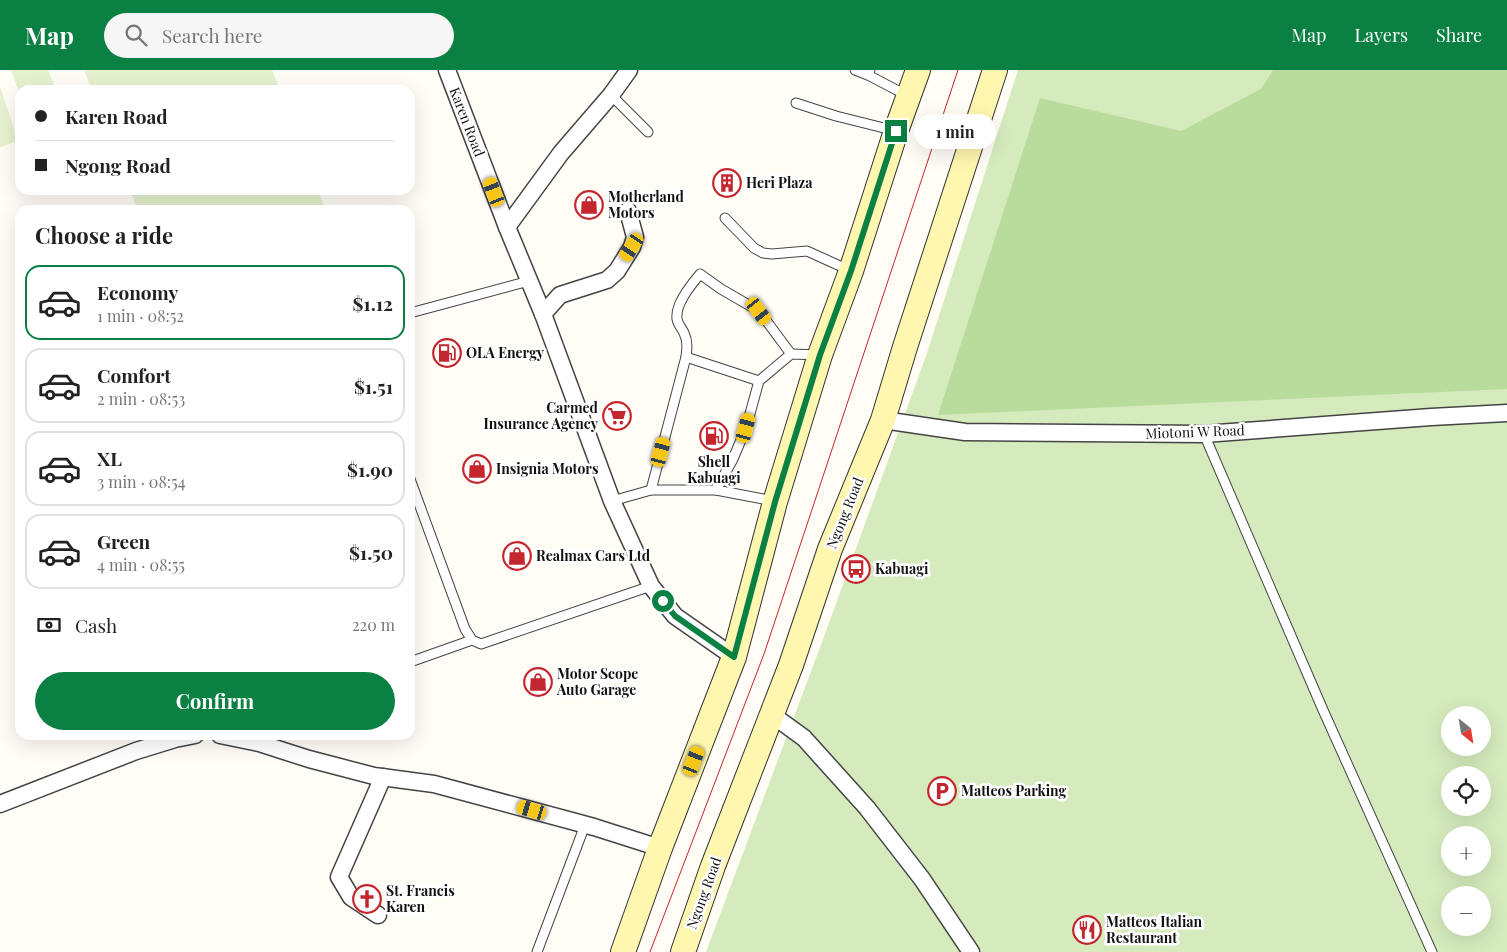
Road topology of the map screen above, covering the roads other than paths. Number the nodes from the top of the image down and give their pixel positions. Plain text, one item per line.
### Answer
1 (447, 70) edge
2 (629, 70) edge
3 (855, 70) edge
4 (918, 70) edge
5 (995, 70) edge
6 (869, 72) edge
7 (611, 94) junction
8 (908, 96) junction
9 (796, 103) dead end
10 (896, 131) junction
11 (648, 132) dead end
12 (628, 211) dead end
13 (725, 218) dead end
14 (507, 227) junction
15 (851, 271) junction
16 (529, 281) junction
17 (415, 312) edge
18 (543, 314) junction
19 (791, 354) junction
20 (820, 355) junction
21 (686, 357) junction
22 (758, 381) junction
23 (1507, 413) edge
24 (883, 420) junction
25 (1204, 434) junction
26 (651, 490) junction
27 (716, 490) junction
28 (415, 493) edge
29 (612, 502) junction
30 (775, 502) junction
31 (651, 586) junction
32 (472, 640) junction
33 (734, 657) junction
34 (415, 660) edge
35 (772, 714) junction
36 (169, 740) edge
37 (244, 740) edge
38 (383, 777) junction
39 (0, 804) edge
40 (585, 825) junction
41 (660, 848) junction
42 (378, 915) dead end
43 (537, 952) edge
44 (623, 952) edge
45 (683, 952) edge
46 (971, 952) edge
47 (1432, 952) edge

1 - 14 street, Karen Road
2 - 7 street
3 - 6 lane
4 - 8 main road
5 - 24 main road, Ngong Road
6 - 8 lane
7 - 11 lane
7 - 14 street
8 - 10 main road
9 - 10 lane
10 - 15 main road
12 - 18 street
13 - 15 lane
14 - 16 street, Karen Road
15 - 20 main road
16 - 17 lane
16 - 18 street, Karen Road
18 - 29 street, Karen Road
19 - 20 lane
19 - 21 lane
19 - 22 lane
20 - 30 main road
21 - 22 lane
21 - 26 lane
22 - 27 lane
23 - 25 street, Miotoni W Road
24 - 25 street, Miotoni W Road
24 - 35 main road, Ngong Road
25 - 47 lane
26 - 27 lane
26 - 29 lane
27 - 30 lane
28 - 32 lane
29 - 31 street, Karen Road
30 - 33 main road
31 - 32 lane
31 - 33 street, Karen Road
32 - 34 lane
33 - 41 main road
35 - 45 main road, Ngong Road
35 - 46 street
36 - 39 street
37 - 38 street
38 - 40 street
38 - 42 street
40 - 41 street
40 - 43 lane
41 - 44 main road

